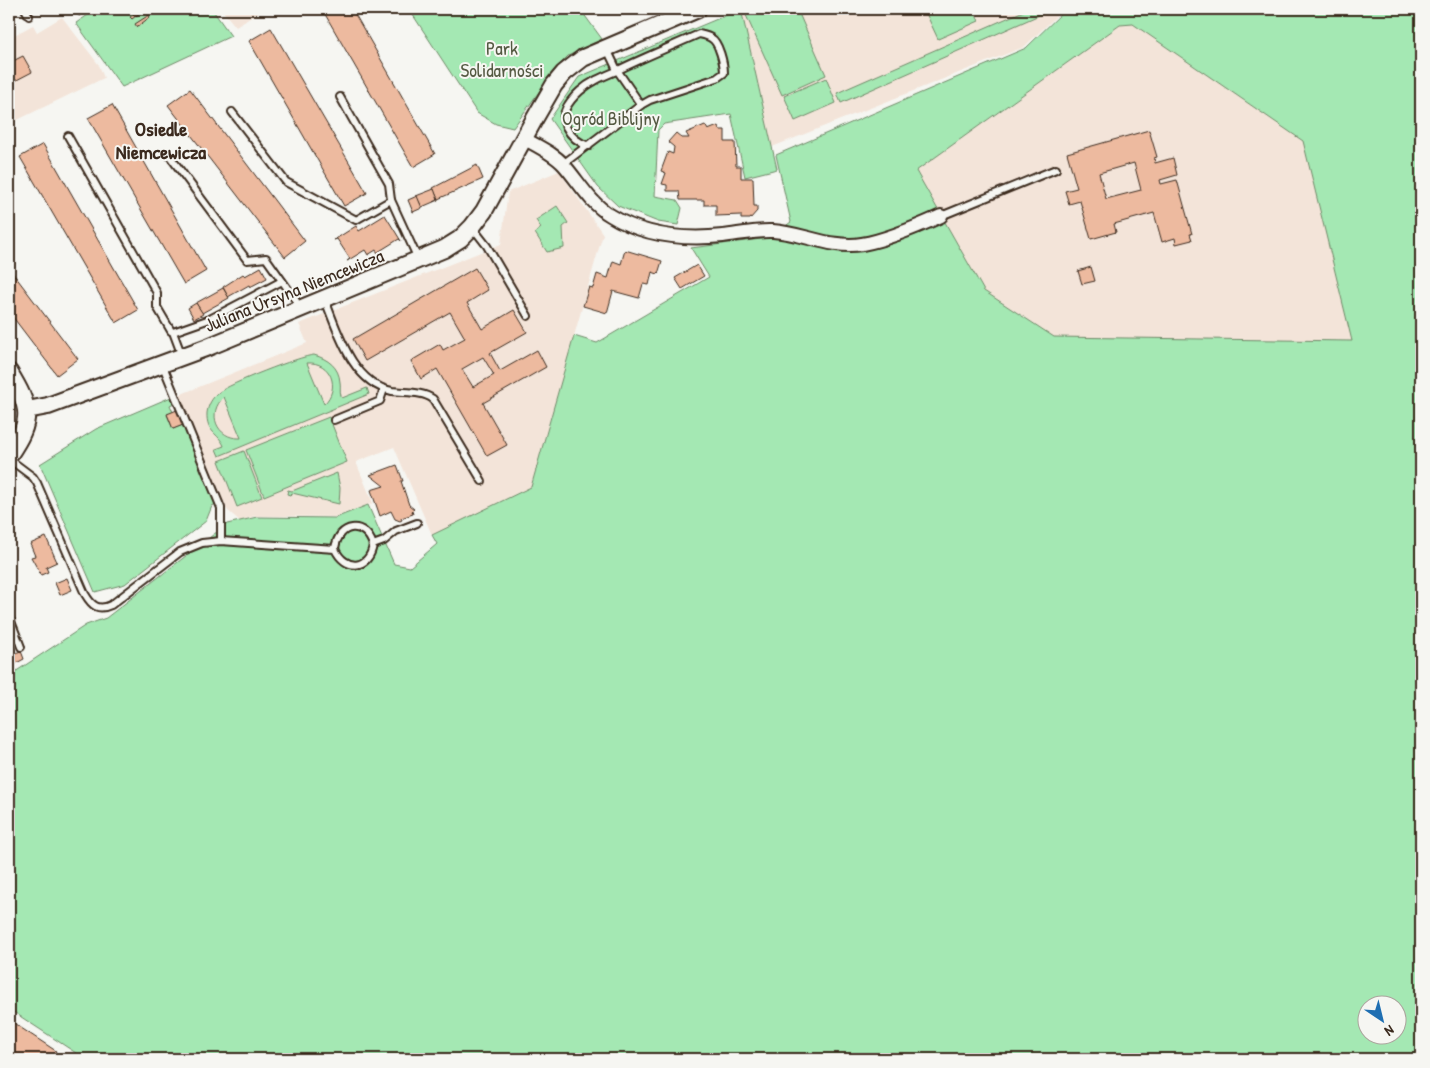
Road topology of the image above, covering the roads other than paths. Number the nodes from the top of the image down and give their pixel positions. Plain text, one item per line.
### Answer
1 (26, 9) edge
2 (698, 9) edge
3 (29, 16) dead end
4 (606, 48) junction
5 (617, 70) junction
6 (340, 97) dead end
7 (641, 105) junction
8 (232, 112) dead end
9 (68, 136) dead end
10 (523, 138) junction
11 (590, 146) junction
12 (169, 155) dead end
13 (563, 164) junction
14 (1056, 170) dead end
15 (391, 200) junction
16 (941, 216) joint
17 (472, 227) junction
18 (418, 260) junction
19 (282, 281) junction
20 (325, 299) junction
21 (300, 309) junction
22 (528, 316) dead end
23 (173, 332) junction
24 (182, 357) junction
25 (162, 364) junction
26 (9, 372) edge
27 (384, 388) junction
28 (27, 410) junction
29 (334, 420) dead end
30 (9, 455) edge
31 (9, 459) edge
32 (482, 481) dead end
33 (417, 523) dead end
34 (221, 541) junction
35 (373, 545) junction
36 (336, 549) junction
37 (9, 616) edge
38 (21, 647) dead end

1 - 3 lane
2 - 4 street, Juliana Ursyna Niemcewicza
4 - 5 lane
4 - 10 street, Juliana Ursyna Niemcewicza
5 - 7 lane
5 - 7 lane
5 - 11 lane
6 - 15 lane
7 - 11 lane
8 - 15 lane
9 - 23 lane
10 - 13 street
10 - 17 street, Juliana Ursyna Niemcewicza
11 - 13 lane
12 - 19 lane
13 - 16 street
14 - 16 lane
15 - 18 lane
17 - 18 street, Juliana Ursyna Niemcewicza
17 - 22 lane
18 - 20 street, Juliana Ursyna Niemcewicza
19 - 21 lane
19 - 23 lane
20 - 21 street, Juliana Ursyna Niemcewicza
20 - 27 lane
21 - 24 street, Juliana Ursyna Niemcewicza
23 - 24 lane
24 - 25 street, Juliana Ursyna Niemcewicza
25 - 28 street, Juliana Ursyna Niemcewicza
25 - 34 lane
26 - 28 street
27 - 29 lane
27 - 32 lane
28 - 30 street
31 - 34 lane
33 - 35 lane
34 - 36 lane
35 - 36 lane
35 - 36 lane
37 - 38 lane

